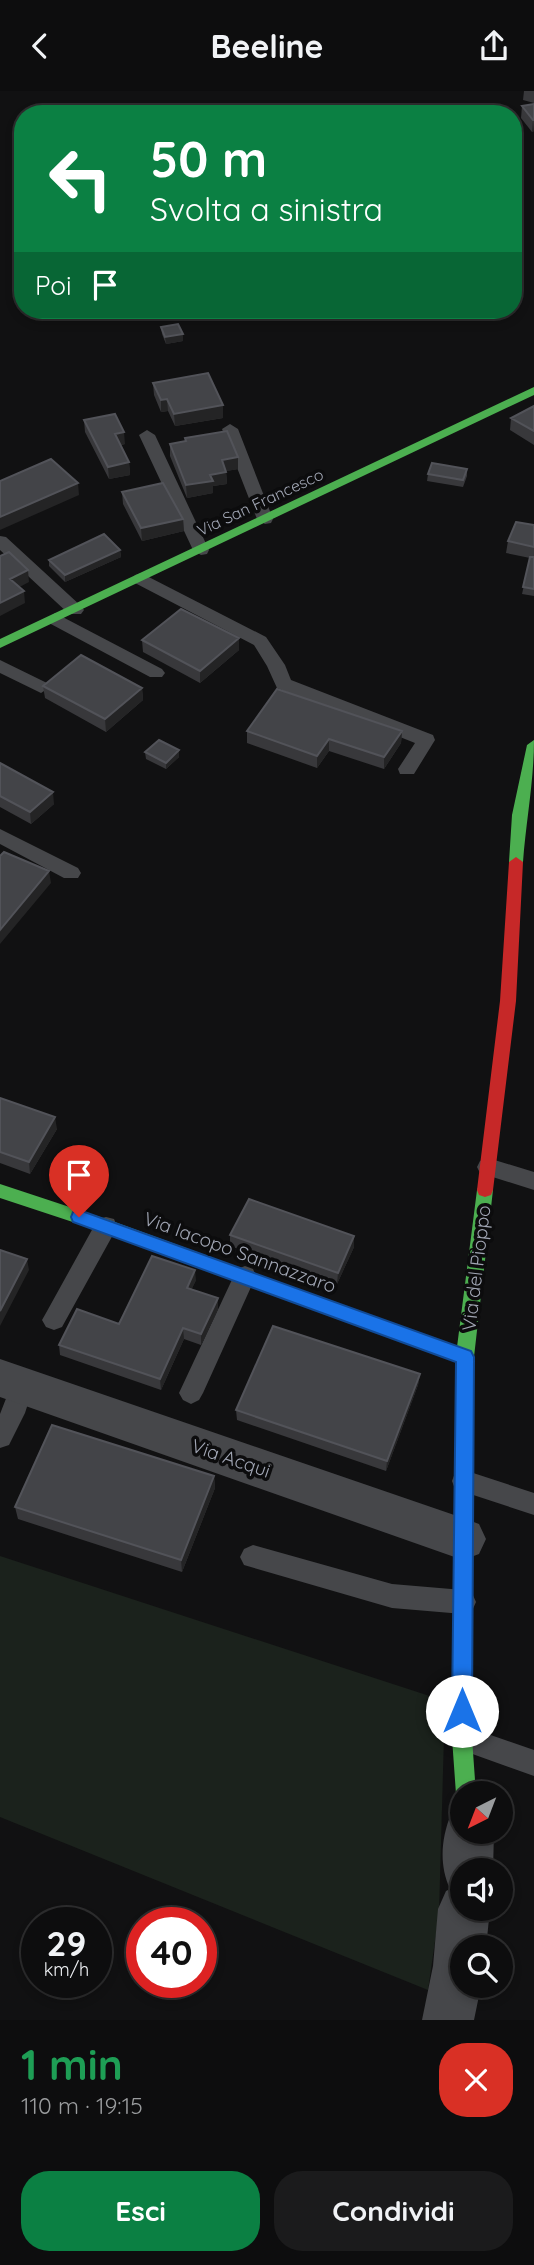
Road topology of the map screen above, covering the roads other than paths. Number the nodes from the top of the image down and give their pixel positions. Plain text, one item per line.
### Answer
1 (534, 391) edge
2 (230, 429) dead end
3 (147, 435) dead end
4 (265, 519) junction
5 (0, 541) edge
6 (201, 549) junction
7 (141, 579) junction
8 (75, 610) junction
9 (55, 619) junction
10 (0, 644) edge
11 (0, 666) edge
12 (156, 673) dead end
13 (41, 687) edge
14 (534, 745) edge
15 (407, 769) dead end
16 (0, 836) edge
17 (71, 873) dead end
18 (488, 1167) junction
19 (534, 1181) edge
20 (0, 1191) edge
21 (106, 1226) junction
22 (245, 1276) junction
23 (54, 1320) dead end
24 (465, 1357) junction
25 (11, 1381) edge
26 (191, 1393) dead end
27 (0, 1437) edge
28 (464, 1481) junction
29 (534, 1504) edge
30 (463, 1539) junction
31 (253, 1557) dead end
32 (463, 1602) junction
33 (462, 1738) junction
34 (534, 1763) edge
35 (465, 1781) edge
36 (463, 1921) edge
37 (448, 2020) edge

1 - 4 street, Via San Francesco
2 - 4 lane
3 - 6 lane
4 - 6 street, Via San Francesco
5 - 8 lane
6 - 7 street, Via San Francesco
7 - 8 street, Via San Francesco
7 - 15 lane
8 - 9 street, Via San Francesco
9 - 10 street, Via San Francesco
9 - 12 lane
11 - 13 lane
14 - 18 street, Via del Pioppo
16 - 17 lane
18 - 19 lane
18 - 24 street, Via del Pioppo
20 - 21 street, Via Iacopo Sannazzaro
21 - 22 street, Via Iacopo Sannazzaro
21 - 23 lane
22 - 24 street, Via Iacopo Sannazzaro
22 - 26 lane
24 - 28 street, Via del Pioppo
25 - 27 lane
25 - 30 street, Via Acqui
28 - 29 lane
28 - 30 street, Via del Pioppo
30 - 32 street, Via del Pioppo
31 - 32 lane
32 - 33 street, Via del Pioppo
33 - 34 lane
33 - 35 street, Via del Pioppo
36 - 37 street

